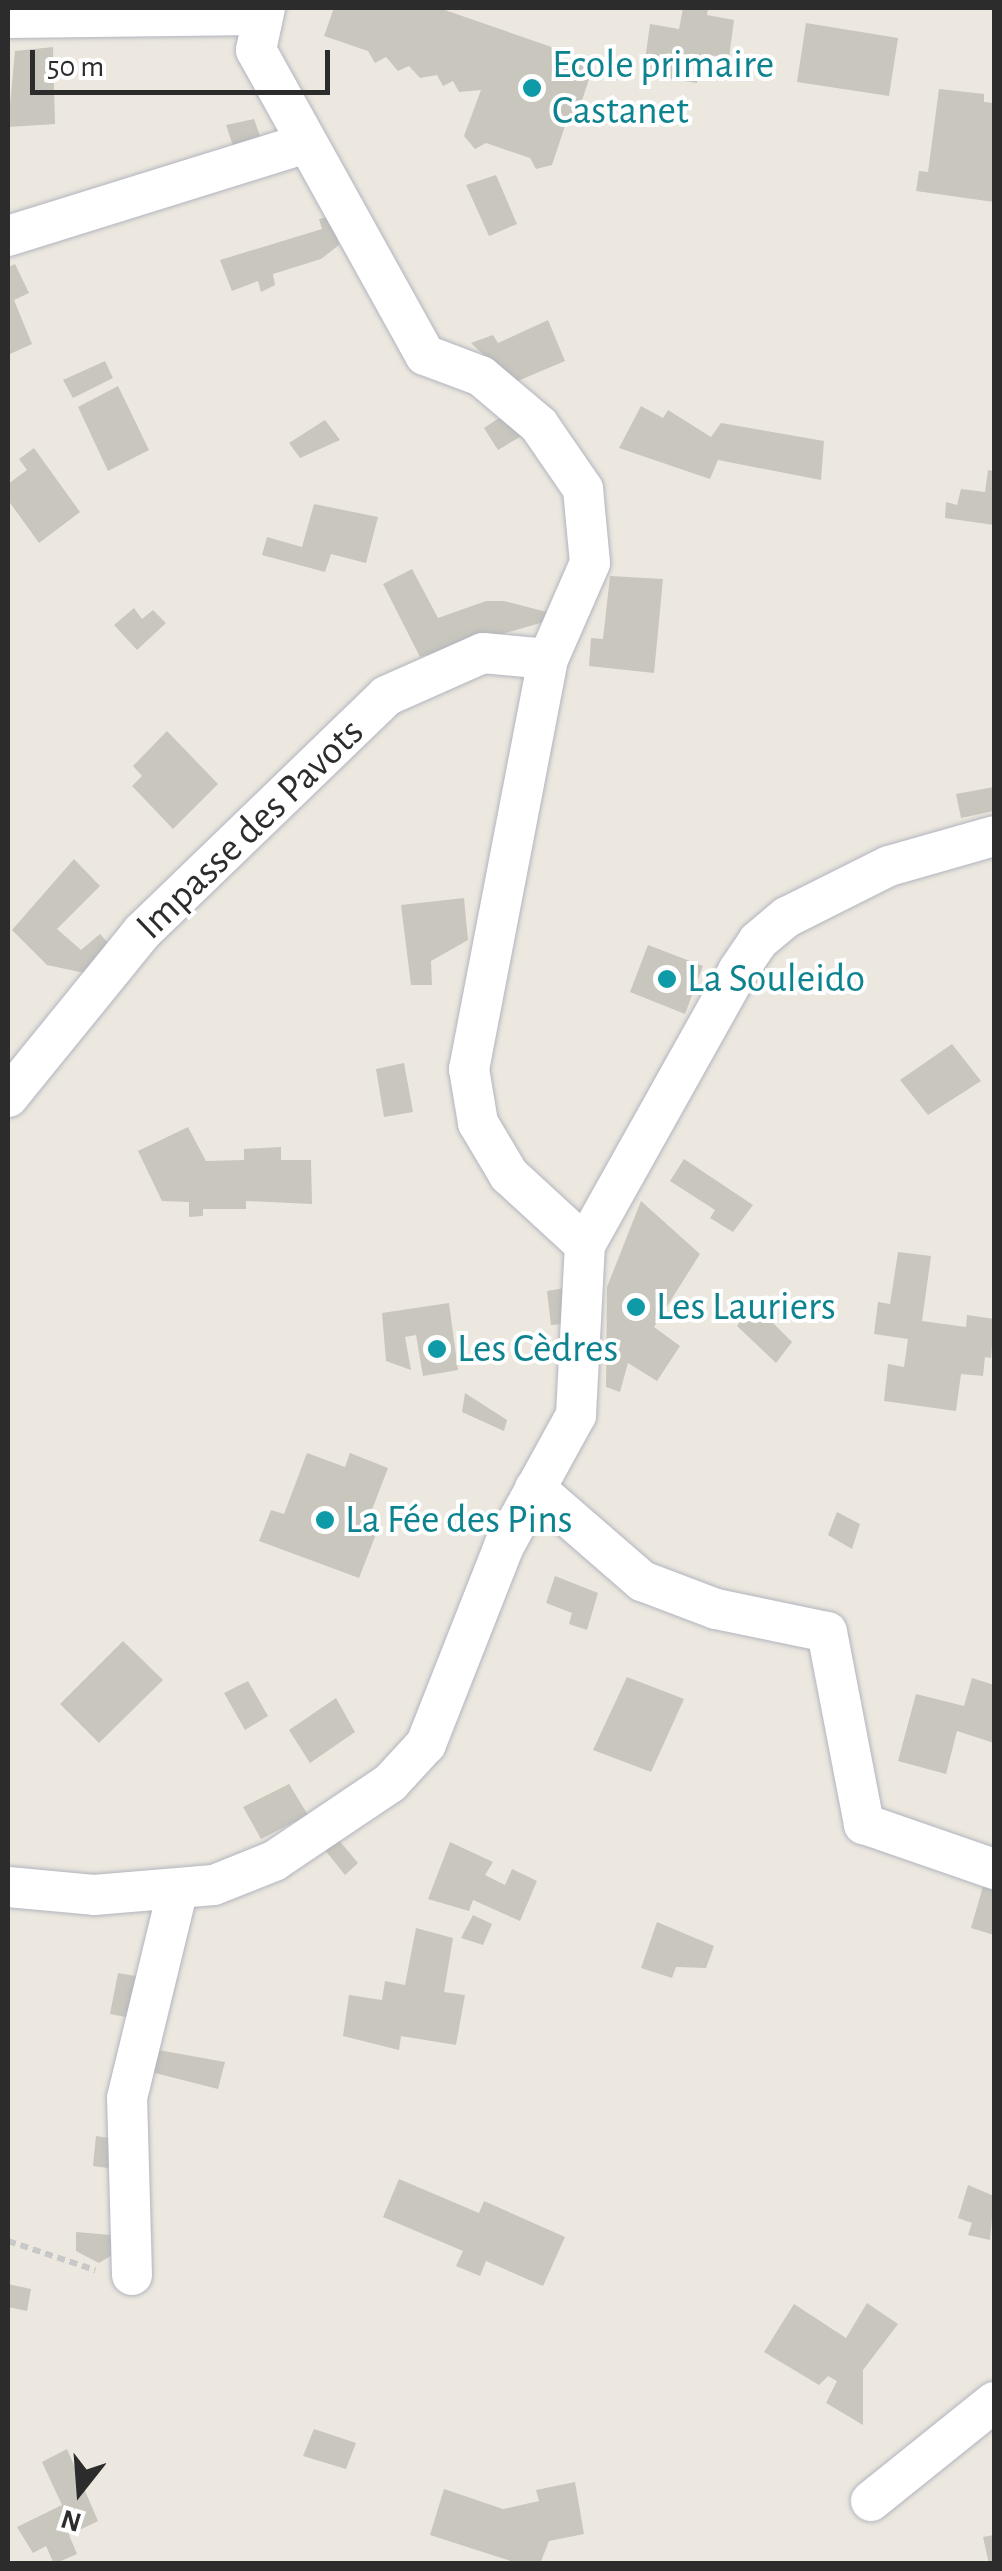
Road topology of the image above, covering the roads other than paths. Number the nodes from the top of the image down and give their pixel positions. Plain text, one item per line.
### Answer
1 (263, 11) edge
2 (8, 18) edge
3 (307, 143) junction
4 (8, 236) edge
5 (548, 660) junction
6 (994, 836) edge
7 (8, 1097) edge
8 (586, 1245) junction
9 (535, 1488) junction
10 (994, 1869) edge
11 (8, 1887) edge
12 (178, 1889) junction
13 (132, 2275) road end
14 (994, 2402) edge
15 (870, 2502) dead end

1 - 2 street
1 - 3 street
3 - 4 street
3 - 5 street
5 - 7 street, Impasse des Pavots
5 - 8 street
6 - 8 street
8 - 9 street
9 - 10 street
9 - 12 street
11 - 12 street
12 - 13 street
14 - 15 street

